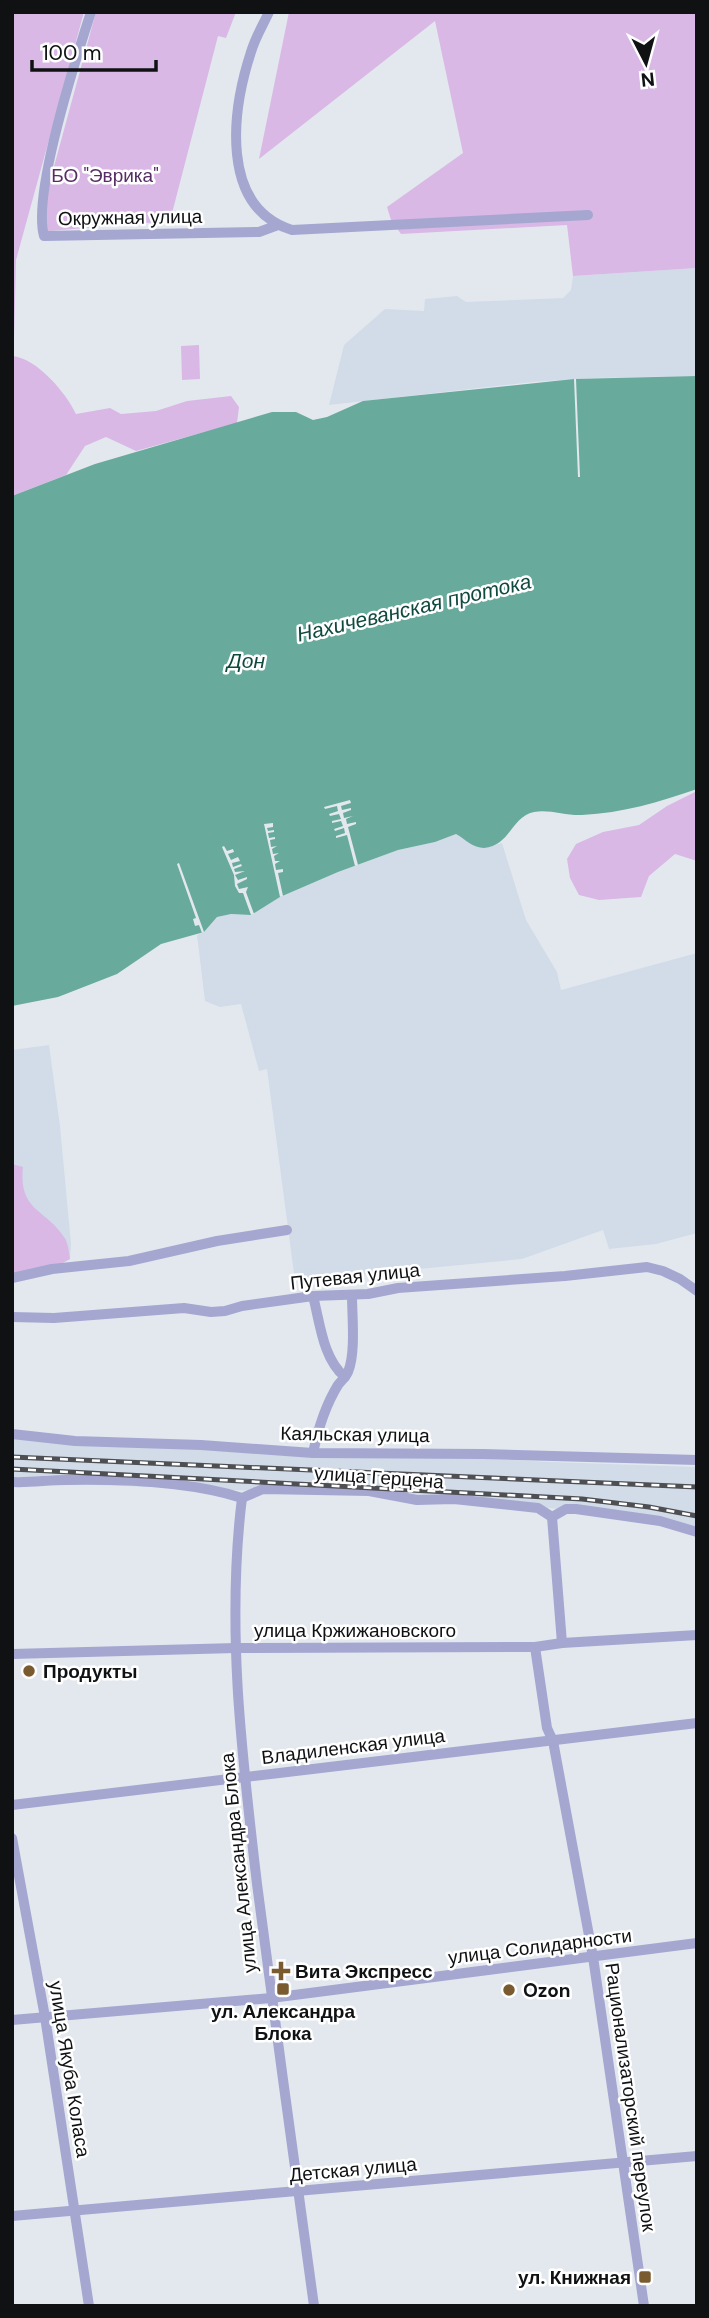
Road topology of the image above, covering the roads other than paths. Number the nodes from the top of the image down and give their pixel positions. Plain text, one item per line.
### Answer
1 (91, 12) edge
2 (269, 12) edge
3 (588, 215) dead end
4 (278, 225) junction
5 (287, 1230) dead end
6 (12, 1279) edge
7 (697, 1291) edge
8 (352, 1295) junction
9 (313, 1296) junction
10 (12, 1317) edge
11 (345, 1377) junction
12 (12, 1434) edge
13 (313, 1453) junction
14 (697, 1460) edge
15 (12, 1482) edge
16 (242, 1498) junction
17 (552, 1517) junction
18 (697, 1532) edge
19 (697, 1635) edge
20 (562, 1643) junction
21 (535, 1647) junction
22 (236, 1648) junction
23 (12, 1654) edge
24 (697, 1723) edge
25 (553, 1741) junction
26 (244, 1776) junction
27 (12, 1805) edge
28 (12, 1838) edge
29 (697, 1943) edge
30 (593, 1957) junction
31 (271, 1998) junction
32 (45, 2017) junction
33 (12, 2020) edge
34 (697, 2156) edge
35 (623, 2164) junction
36 (298, 2191) junction
37 (76, 2211) junction
38 (12, 2216) edge
39 (89, 2306) edge
40 (314, 2306) edge
41 (644, 2306) edge

1 - 4 street, Окружная улица
2 - 4 street
3 - 4 street, Окружная улица
5 - 6 street
7 - 8 street, Путевая улица
8 - 9 street, Путевая улица
8 - 11 street
9 - 10 street, Путевая улица
9 - 11 street
11 - 13 street
12 - 13 street, Каяльская улица
13 - 14 street, Каяльская улица
15 - 16 street, улица Герцена
16 - 17 street, улица Герцена
16 - 22 street, улица Александра Блока
17 - 18 street
17 - 20 street
19 - 20 street, улица Кржижановского
20 - 21 street, улица Кржижановского
21 - 22 street, улица Кржижановского
21 - 25 street, Рационализаторский переулок
22 - 23 street, улица Кржижановского
22 - 26 street, улица Александра Блока
24 - 25 street, Владиленская улица
25 - 26 street, Владиленская улица
25 - 30 street, Рационализаторский переулок
26 - 27 street, Владиленская улица
26 - 31 street, улица Александра Блока
28 - 32 street, улица Якуба Коласа
29 - 30 street, улица Солидарности
30 - 31 street, улица Солидарности
30 - 35 street, Рационализаторский переулок
31 - 32 street, улица Солидарности
31 - 36 street, улица Александра Блока
32 - 33 street, улица Солидарности
32 - 37 street, улица Якуба Коласа
34 - 35 street, Детская улица
35 - 36 street, Детская улица
35 - 41 street, Рационализаторский переулок
36 - 37 street, Детская улица
36 - 40 street, улица Александра Блока
37 - 38 street, Детская улица
37 - 39 street, улица Якуба Коласа

